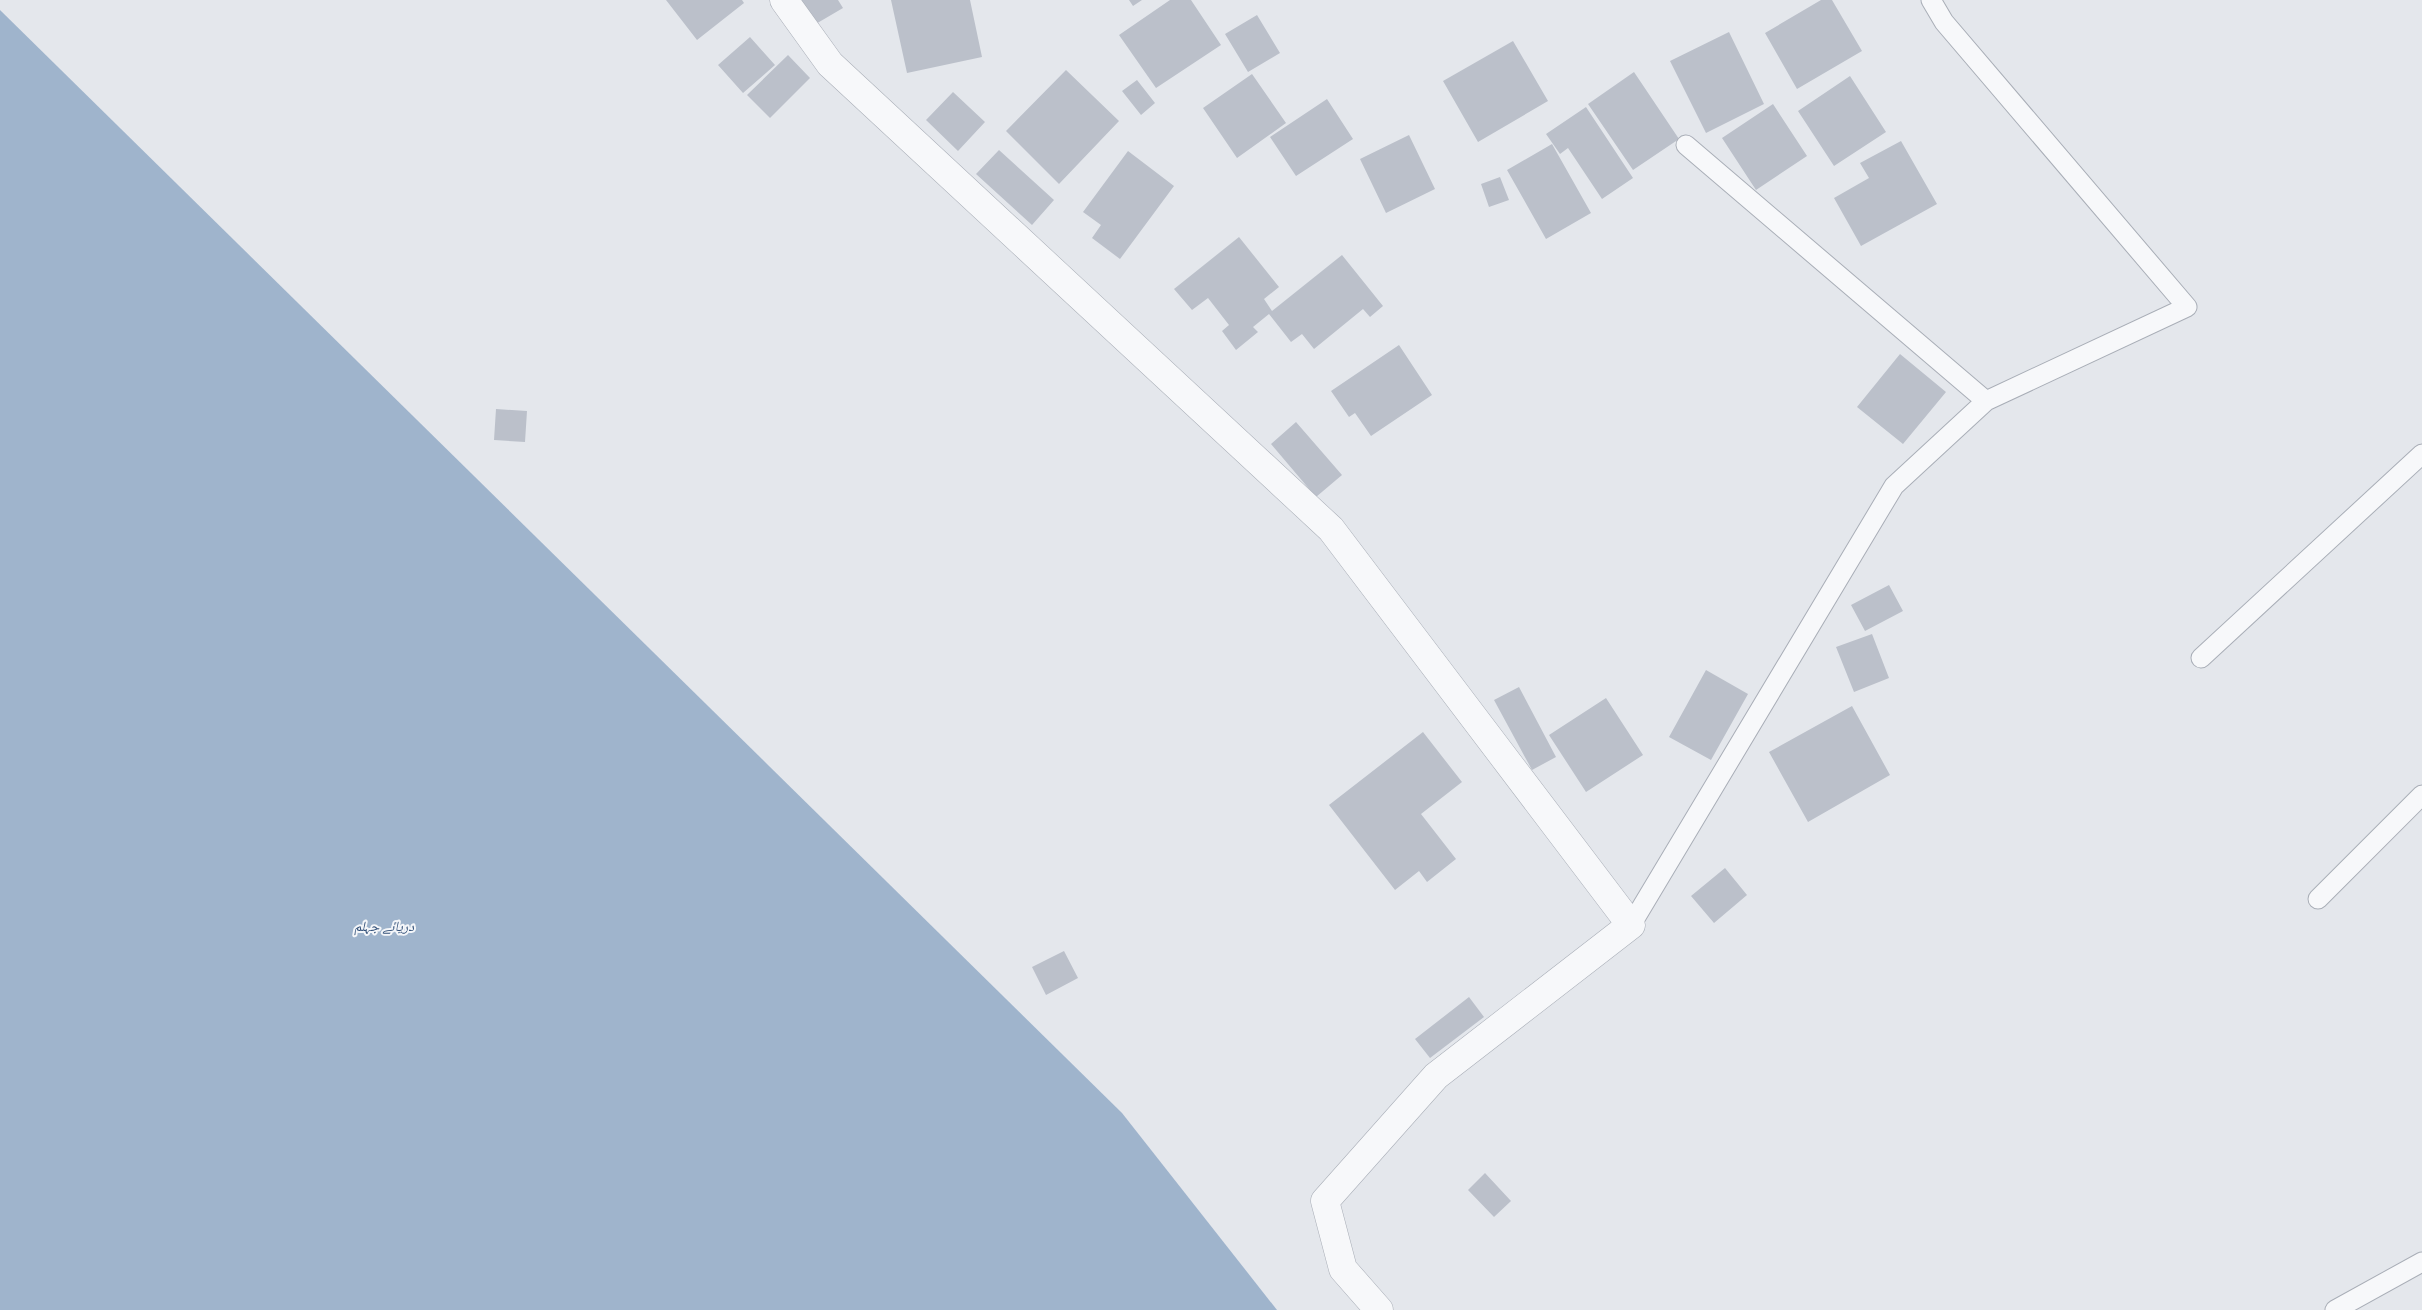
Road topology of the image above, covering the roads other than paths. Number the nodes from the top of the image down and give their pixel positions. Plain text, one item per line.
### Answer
1 (784, 0) edge
2 (1931, 0) edge
3 (1686, 145) dead end
4 (1986, 400) junction
5 (2422, 454) edge
6 (2200, 658) dead end
7 (2422, 796) edge
8 (2318, 899) dead end
9 (1631, 925) junction
10 (2422, 1262) edge
11 (1380, 1310) edge
12 (2335, 1310) edge

1 - 9 street
2 - 4 lane
3 - 4 lane
4 - 9 lane
5 - 6 lane
7 - 8 lane
9 - 11 street
10 - 12 lane

